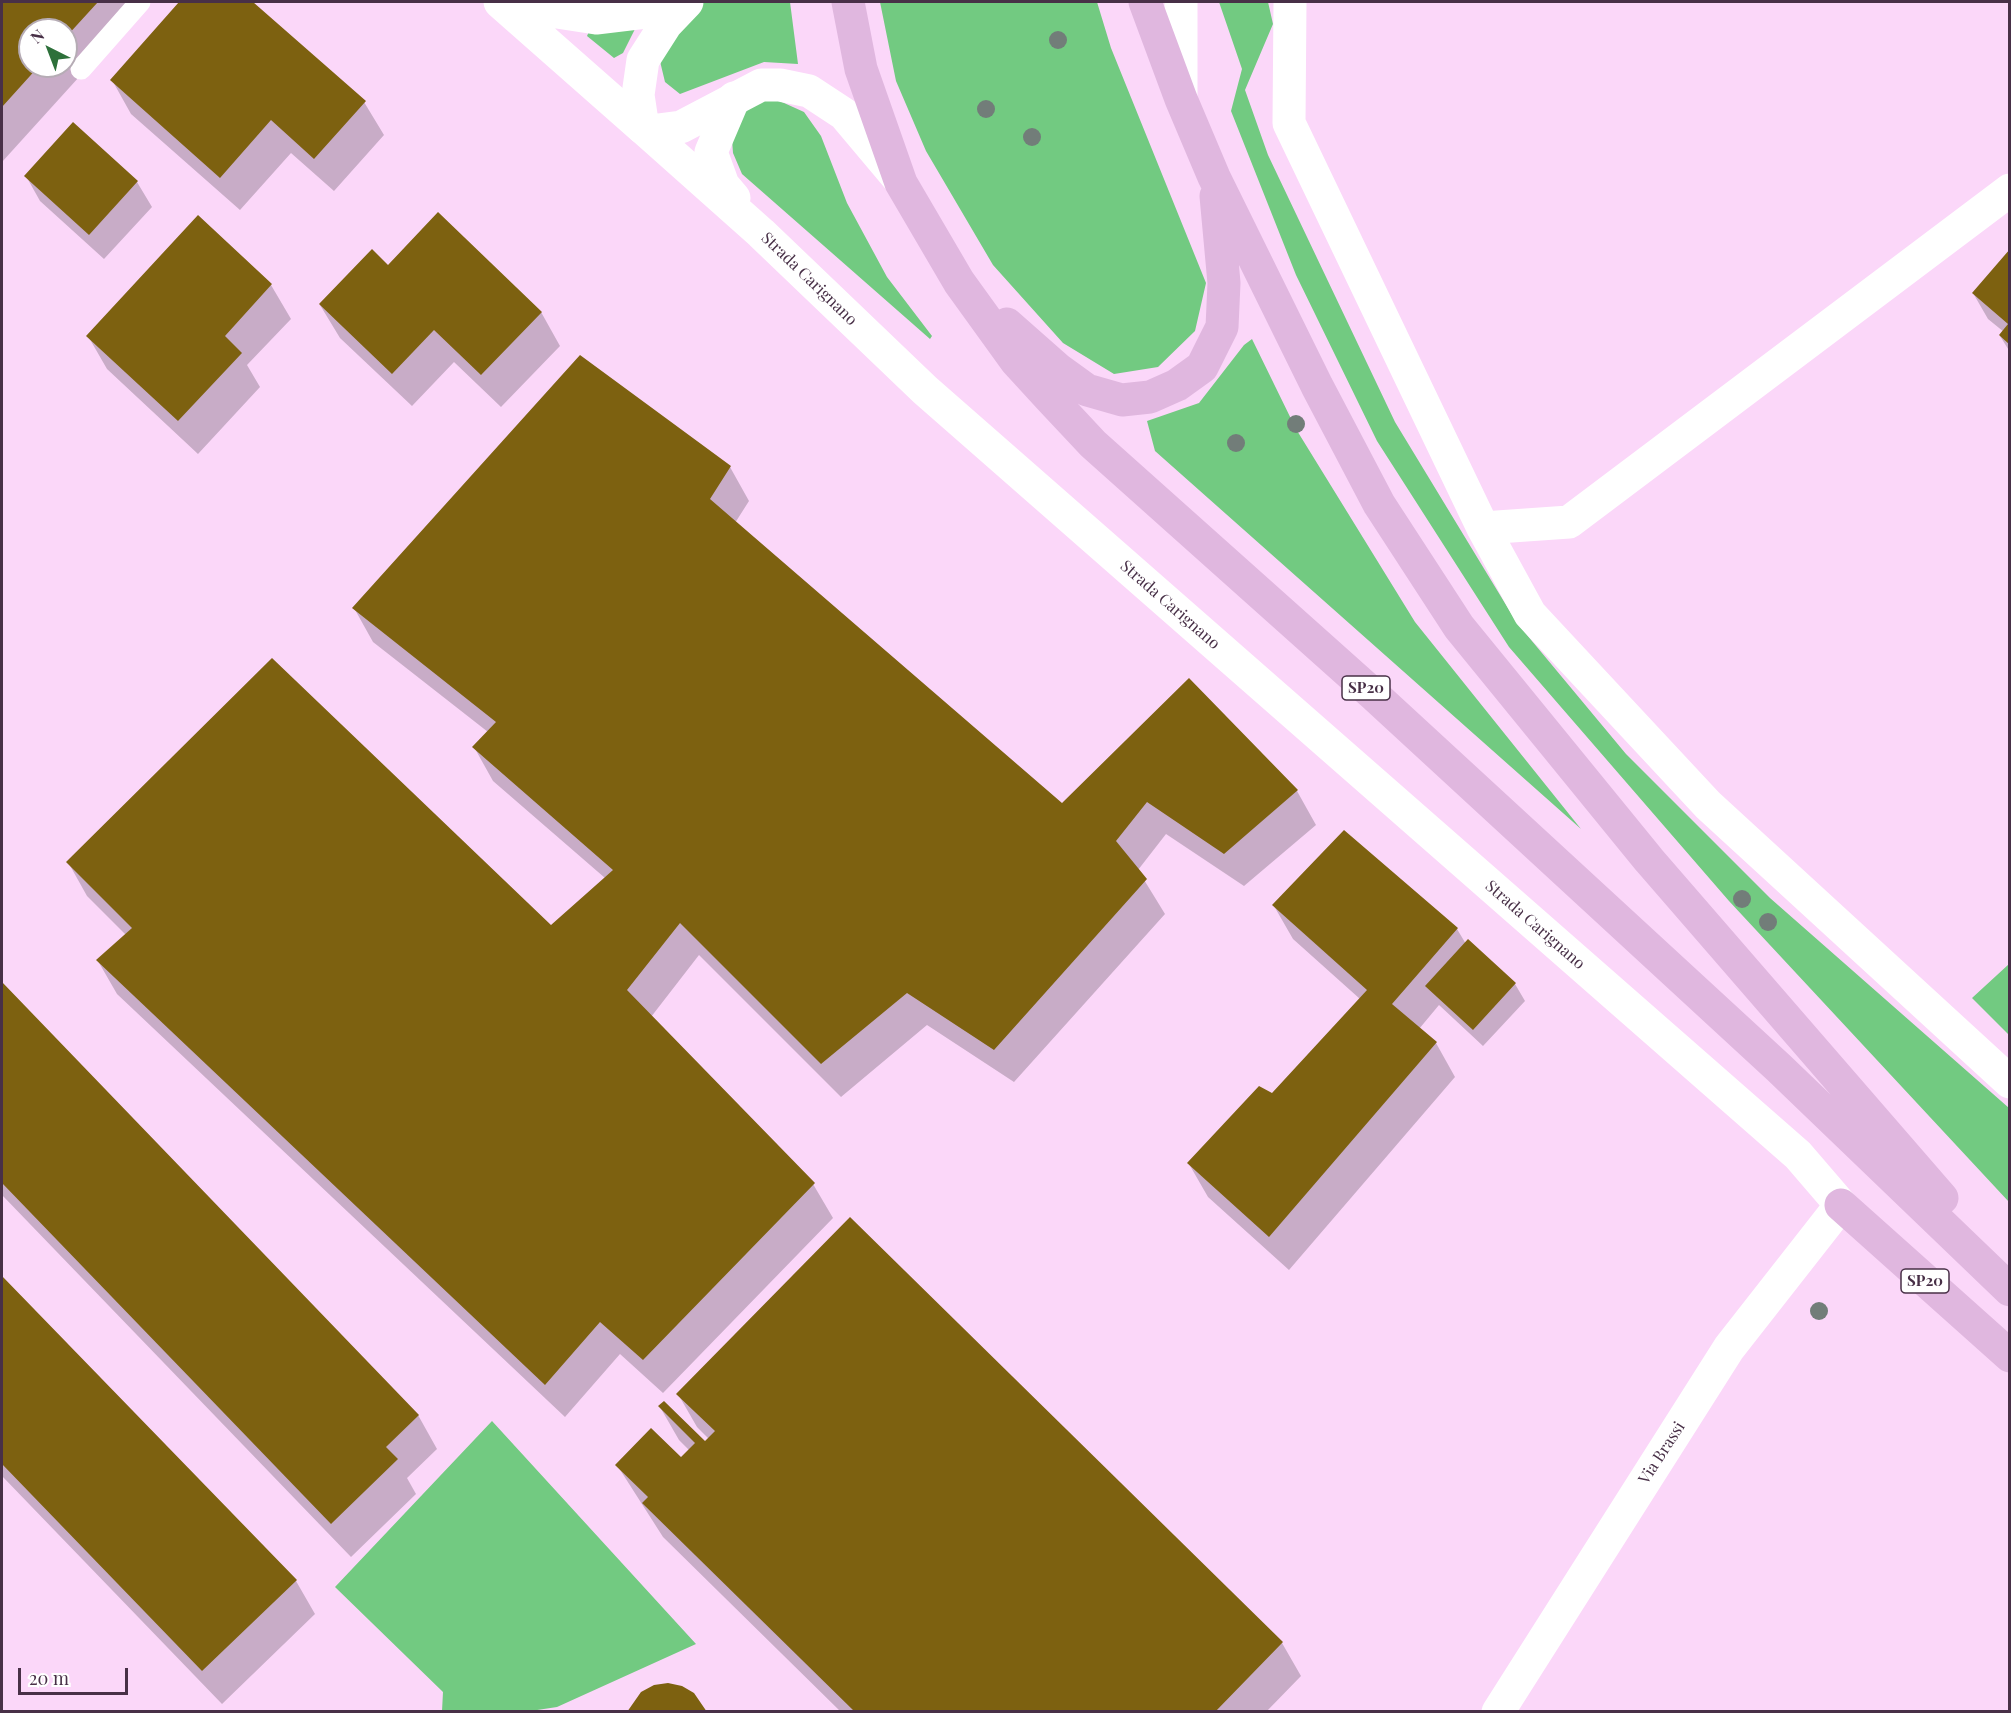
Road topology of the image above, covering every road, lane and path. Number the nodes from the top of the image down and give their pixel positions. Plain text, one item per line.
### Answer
1 (140, 2) edge
2 (500, 2) edge
3 (526, 2) edge
4 (676, 2) edge
5 (687, 2) edge
6 (848, 2) edge
7 (1145, 2) edge
8 (1181, 2) edge
9 (1290, 2) edge
10 (81, 69) dead end
11 (734, 98) junction
12 (1181, 99) junction
13 (643, 128) junction
14 (1215, 177) junction
15 (901, 183) junction
16 (2010, 190) edge
17 (761, 232) junction
18 (959, 282) junction
19 (1483, 528) junction
20 (2010, 1082) edge
21 (1841, 1205) junction
22 (2010, 1277) edge
23 (2010, 1290) edge
24 (2010, 1356) edge
25 (1498, 1712) edge

1 - 10 lane
2 - 13 street, Strada Carignano
3 - 4 street
5 - 13 street
6 - 15 main road, SP20
7 - 12 main road, SP20
8 - 12 street
9 - 19 street
11 - 13 street
11 - 15 street
11 - 17 street
12 - 14 main road, SP20
13 - 17 street, Strada Carignano
14 - 18 main road, SP20
14 - 22 main road, SP20
15 - 18 main road, SP20
16 - 19 street
17 - 21 street, Strada Carignano
18 - 23 main road, SP20
19 - 20 street
21 - 24 main road, SP20
21 - 25 street, Via Brassi

